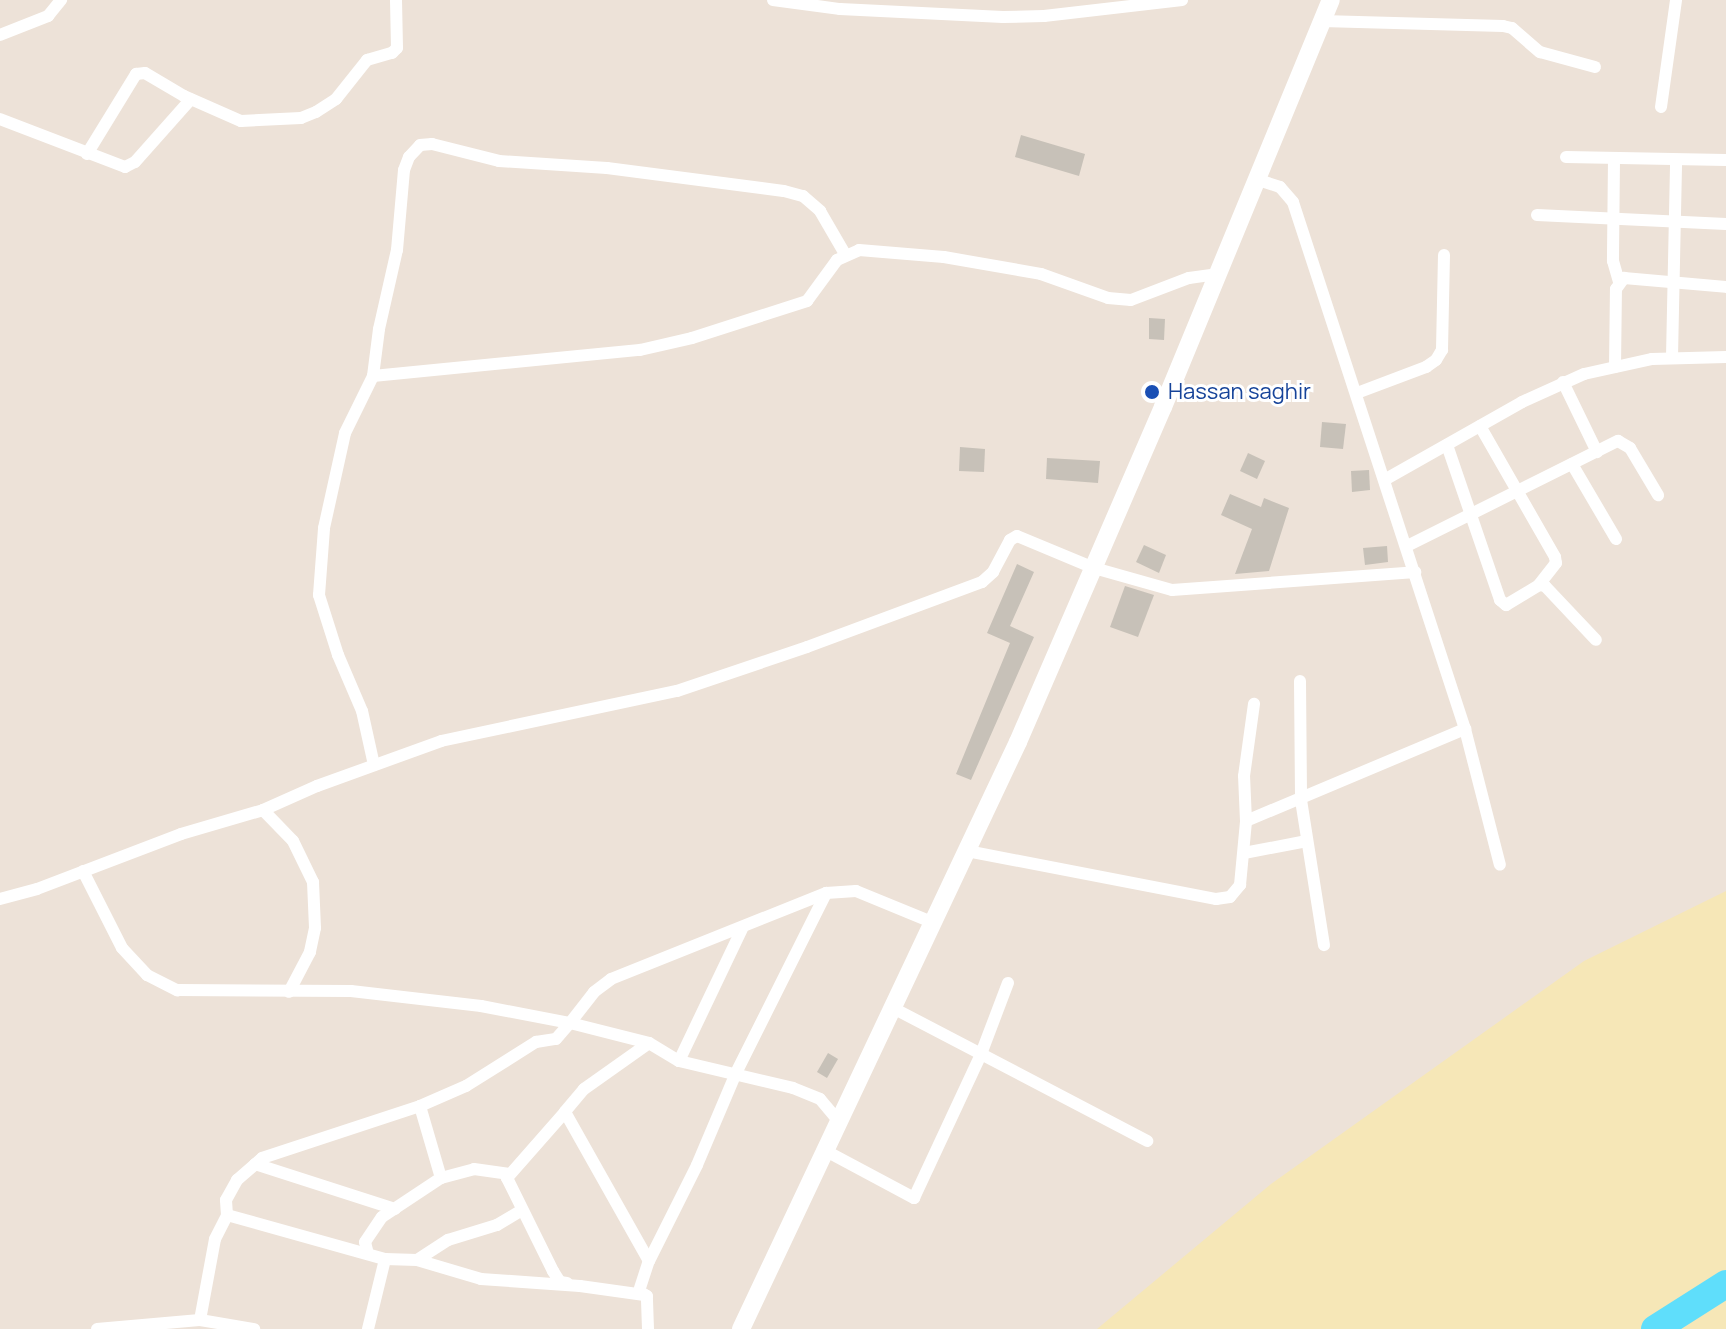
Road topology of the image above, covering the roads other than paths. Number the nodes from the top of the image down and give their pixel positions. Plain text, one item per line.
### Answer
1 (61, 0) edge
2 (396, 0) edge
3 (773, 0) edge
4 (1182, 0) edge
5 (1331, 0) edge
6 (1676, 0) edge
7 (1322, 21) junction
8 (0, 35) edge
9 (1595, 67) dead end
10 (191, 99) junction
11 (1661, 107) dead end
12 (0, 119) edge
13 (87, 154) junction
14 (1566, 157) dead end
15 (1614, 159) junction
16 (1676, 160) junction
17 (1726, 160) edge
18 (1256, 179) junction
19 (1537, 215) dead end
20 (1613, 218) junction
21 (1676, 222) junction
22 (1726, 224) edge
23 (845, 254) junction
24 (1444, 255) dead end
25 (1217, 274) junction
26 (1619, 282) junction
27 (1674, 282) junction
28 (1726, 287) edge
29 (1672, 357) junction
30 (1726, 357) edge
31 (1615, 367) junction
32 (373, 376) junction
33 (1563, 382) junction
34 (1357, 393) junction
35 (1480, 426) junction
36 (1447, 445) junction
37 (1597, 452) junction
38 (1572, 464) junction
39 (1386, 479) junction
40 (1518, 493) junction
41 (1658, 495) dead end
42 (1471, 515) junction
43 (1616, 539) dead end
44 (1407, 546) junction
45 (1094, 568) junction
46 (1415, 572) junction
47 (1539, 585) junction
48 (1596, 640) dead end
49 (1300, 681) dead end
50 (1254, 704) dead end
51 (1465, 729) junction
52 (374, 765) junction
53 (1301, 800) junction
54 (263, 810) junction
55 (1246, 821) junction
56 (1307, 841) junction
57 (967, 851) junction
58 (1244, 853) junction
59 (1500, 865) dead end
60 (83, 871) junction
61 (826, 893) junction
62 (0, 899) edge
63 (934, 923) junction
64 (742, 929) junction
65 (1324, 945) dead end
66 (1008, 983) dead end
67 (289, 992) junction
68 (893, 1008) junction
69 (570, 1023) junction
70 (649, 1043) junction
71 (981, 1054) junction
72 (679, 1061) junction
73 (736, 1073) junction
74 (420, 1106) junction
75 (565, 1112) junction
76 (839, 1122) junction
77 (1147, 1141) dead end
78 (826, 1151) junction
79 (255, 1164) junction
80 (508, 1174) junction
81 (441, 1178) junction
82 (395, 1209) junction
83 (522, 1210) junction
84 (227, 1215) junction
85 (368, 1254) junction
86 (385, 1259) junction
87 (417, 1260) junction
88 (649, 1261) junction
89 (580, 1286) junction
90 (647, 1296) junction
91 (200, 1320) junction
92 (97, 1329) edge
93 (254, 1329) edge
94 (368, 1329) edge
95 (648, 1329) edge
96 (741, 1329) edge

1 - 8 street
2 - 10 street
3 - 4 street
5 - 7 street
6 - 11 street
7 - 9 street
7 - 18 street
10 - 13 street
10 - 13 street
12 - 13 street
14 - 15 street
15 - 16 street
15 - 20 street
16 - 17 street
16 - 21 street
18 - 25 street
18 - 34 street
19 - 20 street
20 - 21 street
20 - 26 street
21 - 22 street
21 - 27 street
23 - 25 street
23 - 32 street
23 - 32 street
24 - 34 street
25 - 45 street
26 - 27 street
26 - 31 street
27 - 28 street
27 - 29 street
29 - 30 street
29 - 31 street
31 - 33 street
32 - 52 street
33 - 35 street
33 - 37 street
34 - 39 street
35 - 36 street
35 - 40 street
36 - 39 street
36 - 42 street
37 - 38 street
37 - 41 street
38 - 40 street
38 - 43 street
39 - 44 street
40 - 42 street
40 - 47 street
42 - 44 street
42 - 47 street
44 - 46 street
45 - 46 street
45 - 52 street
45 - 57 street
46 - 51 street
47 - 48 street
49 - 53 street
50 - 55 street
51 - 53 street
51 - 59 street
52 - 54 street
53 - 55 street
53 - 56 street
54 - 60 street
54 - 67 street
55 - 58 street
56 - 58 street
56 - 65 street
57 - 58 street
57 - 63 street
60 - 62 street
60 - 67 street
61 - 63 street
61 - 64 street
61 - 73 street
63 - 68 street
64 - 69 street
64 - 72 street
66 - 71 street
67 - 69 street
68 - 71 street
68 - 76 street
69 - 70 street
69 - 74 street
70 - 72 street
70 - 75 street
71 - 77 street
71 - 78 street
72 - 73 street
73 - 76 street
73 - 88 street
74 - 79 street
74 - 81 street
75 - 80 street
75 - 88 street
76 - 78 street
78 - 96 street
79 - 82 street
79 - 84 street
80 - 81 street
80 - 83 street
81 - 82 street
82 - 85 street
83 - 87 street
83 - 89 street
84 - 85 street
84 - 91 street
85 - 86 street
86 - 87 street
86 - 94 street
87 - 89 street
88 - 90 street
89 - 90 street
90 - 95 street
91 - 92 street
91 - 93 street

